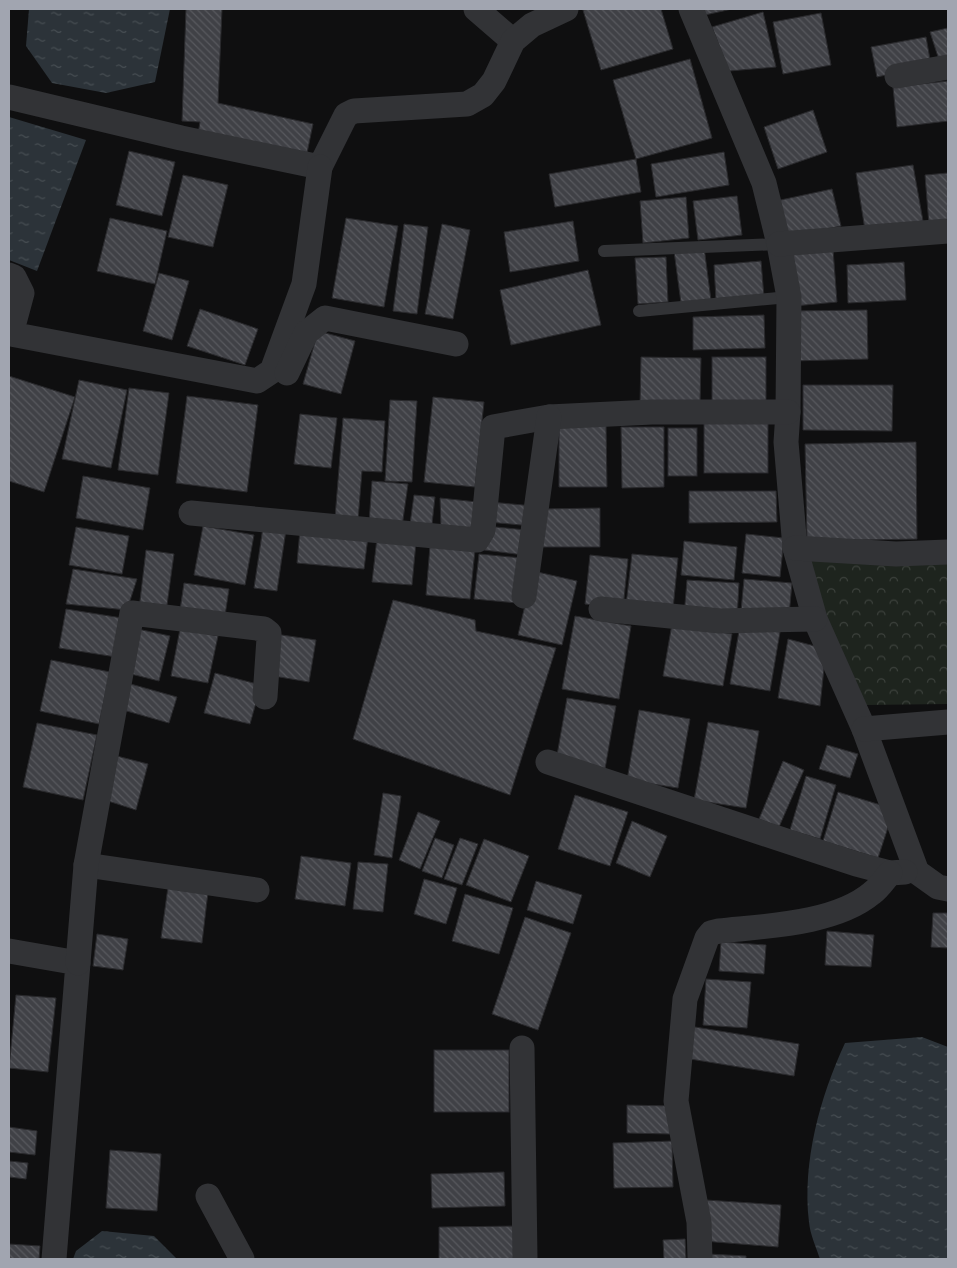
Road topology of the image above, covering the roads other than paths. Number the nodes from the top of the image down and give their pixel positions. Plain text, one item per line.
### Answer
1 (476, 9) edge
2 (566, 9) edge
3 (691, 9) edge
4 (514, 42) junction
5 (948, 68) edge
6 (897, 76) dead end
7 (9, 97) edge
8 (320, 167) junction
9 (948, 231) edge
10 (779, 244) junction
11 (604, 250) dead end
12 (9, 275) edge
13 (789, 296) junction
14 (639, 312) dead end
15 (456, 344) dead end
16 (257, 381) junction
17 (788, 412) junction
18 (549, 417) junction
19 (191, 513) dead end
20 (795, 548) junction
21 (948, 552) edge
22 (524, 596) dead end
23 (601, 609) dead end
24 (815, 619) junction
25 (265, 697) dead end
26 (948, 722) edge
27 (864, 729) junction
28 (548, 762) dead end
29 (86, 865) junction
30 (917, 872) junction
31 (890, 873) junction
32 (948, 889) edge
33 (257, 890) dead end
34 (9, 951) edge
35 (78, 963) junction
36 (522, 1048) dead end
37 (208, 1196) dead end
38 (54, 1259) edge
39 (242, 1259) edge
40 (526, 1259) edge
41 (700, 1259) edge

1 - 4 street
2 - 4 street
3 - 10 street
4 - 8 street
5 - 6 street
7 - 8 street
8 - 16 street
9 - 10 street
10 - 11 lane
10 - 13 street
12 - 16 street
13 - 14 lane
13 - 17 street
15 - 16 street
17 - 18 street
17 - 20 street
18 - 19 street
18 - 22 street
20 - 21 street
20 - 24 street
23 - 24 street
24 - 27 street
25 - 29 street
26 - 27 street
27 - 30 street
28 - 31 street
29 - 33 street
29 - 35 street
30 - 31 street
30 - 32 street
31 - 41 street
34 - 35 street
35 - 38 street
36 - 40 street
37 - 39 street

